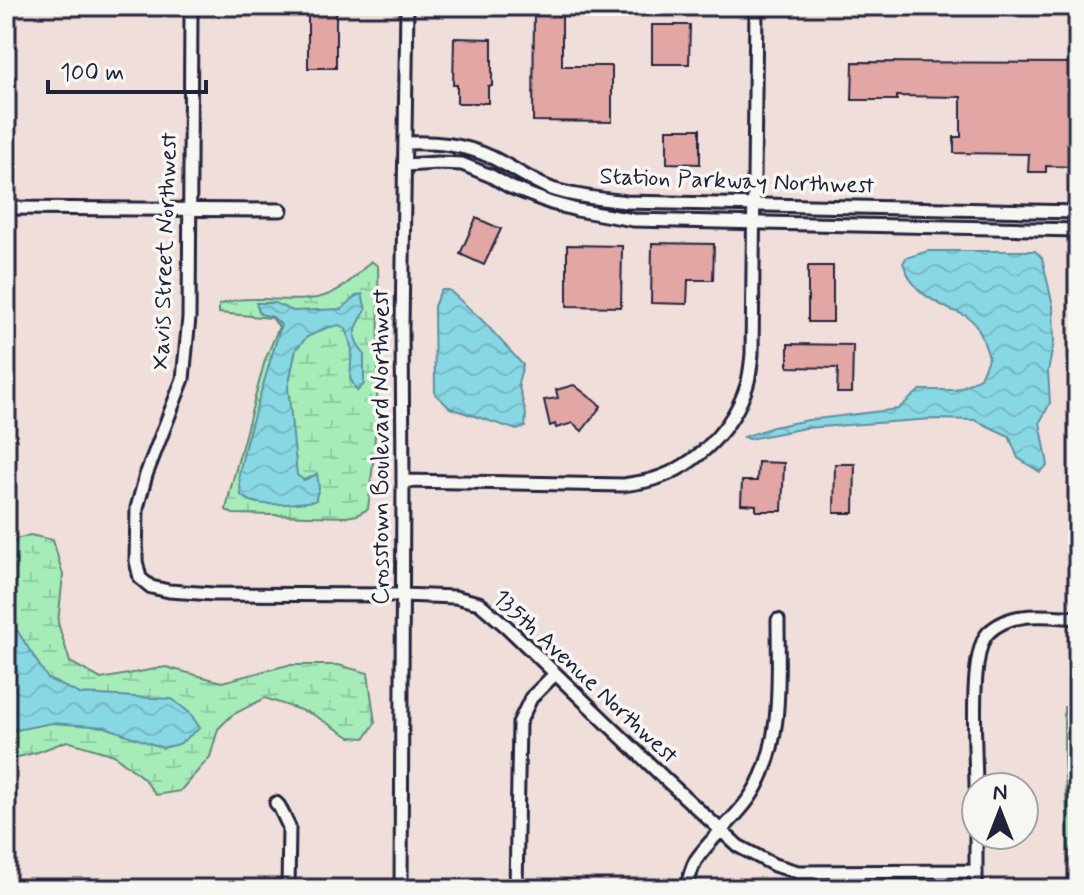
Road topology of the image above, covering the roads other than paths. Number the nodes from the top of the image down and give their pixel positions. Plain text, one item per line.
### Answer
1 (407, 6) edge
2 (756, 6) edge
3 (191, 15) dead end
4 (405, 143) junction
5 (505, 164) junction
6 (405, 165) junction
7 (498, 179) junction
8 (615, 201) junction
9 (754, 204) junction
10 (6, 208) edge
11 (190, 210) junction
12 (281, 210) dead end
13 (1078, 212) edge
14 (614, 216) junction
15 (754, 223) junction
16 (1078, 230) edge
17 (403, 481) junction
18 (140, 578) joint
19 (402, 595) junction
20 (1078, 618) edge
21 (778, 620) dead end
22 (555, 674) junction
23 (976, 771) edge
24 (276, 803) dead end
25 (721, 831) junction
26 (976, 851) edge
27 (976, 871) junction
28 (288, 889) edge
29 (401, 889) edge
30 (516, 889) edge
31 (686, 889) edge
32 (976, 889) edge

1 - 4 street, Crosstown Boulevard Northwest
2 - 9 street
3 - 11 street, Xavis Street Northwest
4 - 5 street, Station Parkway Northwest
4 - 6 street, Crosstown Boulevard Northwest
5 - 7 street
5 - 8 street, Station Parkway Northwest
6 - 7 street, Station Parkway Northwest
6 - 17 street, Crosstown Boulevard Northwest
7 - 14 street, Station Parkway Northwest
8 - 9 street, Station Parkway Northwest
8 - 14 street
9 - 13 street, Station Parkway Northwest
9 - 15 street
10 - 11 street
11 - 12 street
11 - 18 street, Xavis Street Northwest
14 - 15 street, Station Parkway Northwest
15 - 16 street, Station Parkway Northwest
15 - 17 street
17 - 19 street, Crosstown Boulevard Northwest
18 - 19 street, 135th Avenue Northwest
19 - 22 street, 135th Avenue Northwest
19 - 29 street, Crosstown Boulevard Northwest
20 - 23 street
21 - 25 street
22 - 25 street, 135th Avenue Northwest
22 - 30 street
24 - 28 street
25 - 27 street, 135th Avenue Northwest
25 - 31 street
26 - 27 street
27 - 32 street

